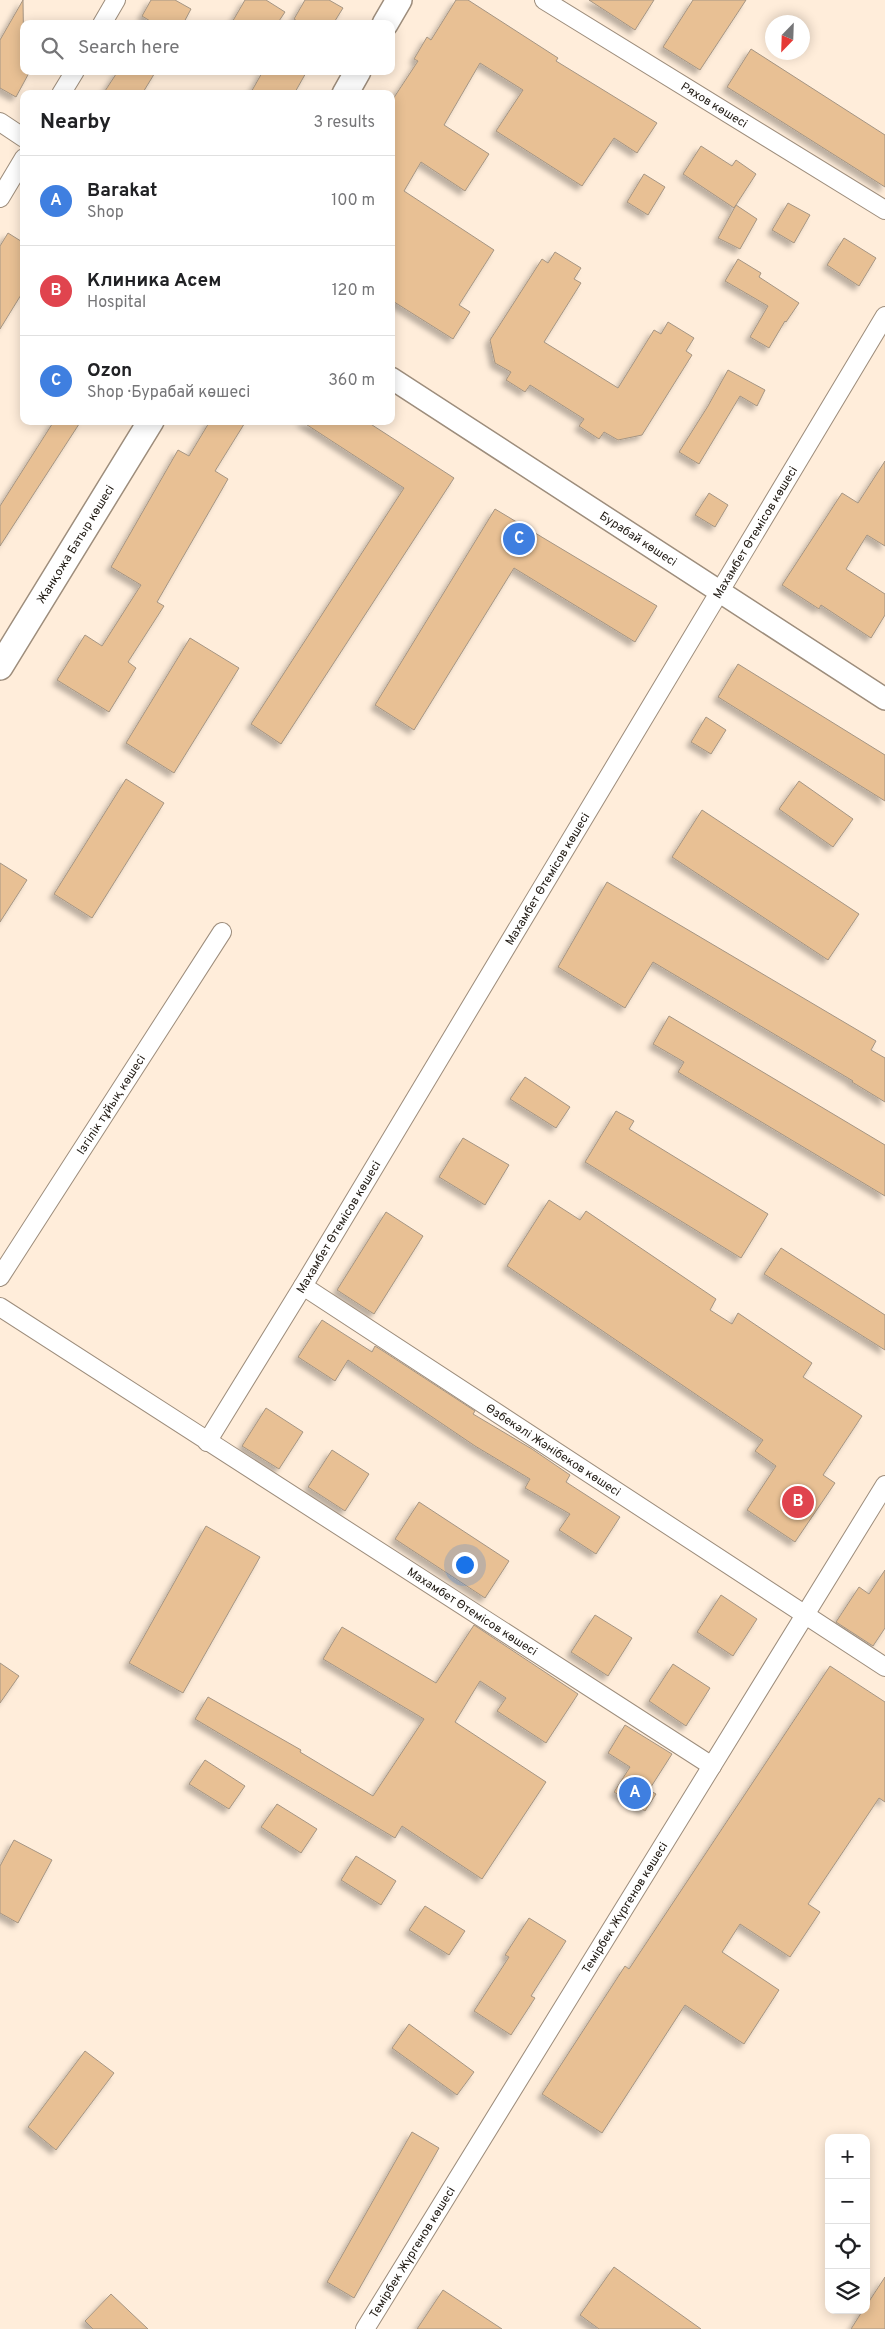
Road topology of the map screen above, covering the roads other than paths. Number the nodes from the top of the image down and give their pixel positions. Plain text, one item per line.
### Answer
1 (116, 0) edge
2 (399, 0) edge
3 (544, 0) edge
4 (104, 20) edge
5 (387, 20) edge
6 (72, 75) edge
7 (356, 75) edge
8 (63, 90) edge
9 (347, 90) edge
10 (0, 122) edge
11 (20, 135) edge
12 (20, 165) edge
13 (0, 198) edge
14 (885, 210) edge
15 (885, 316) edge
16 (395, 381) edge
17 (149, 425) edge
18 (719, 591) junction
19 (0, 667) edge
20 (885, 699) edge
21 (222, 932) dead end
22 (0, 1277) edge
23 (303, 1286) junction
24 (0, 1307) edge
25 (207, 1442) junction
26 (885, 1485) edge
27 (804, 1614) junction
28 (885, 1667) edge
29 (712, 1766) junction
30 (364, 2329) edge

1 - 4 street
2 - 5 main road
3 - 14 street, Ряхов көшесі
6 - 8 street
7 - 9 main road
10 - 11 street
12 - 13 street
15 - 18 street, Махамбет Өтемісов көшесі
16 - 18 street, Бурабай көшесі
17 - 19 main road, Жанқожа Батыр көшесі
18 - 20 street, Бурабай көшесі
18 - 23 street, Махамбет Өтемісов көшесі
21 - 22 street, Ізгілік тұйық көшесі
23 - 25 street, Махамбет Өтемісов көшесі
23 - 27 street, Өзбекәлі Жәнібеков көшесі
24 - 25 street, Махамбет Өтемісов көшесі
25 - 29 street, Махамбет Өтемісов көшесі
26 - 27 street, Темірбек Жүргенов көшесі
27 - 28 street, Өзбекәлі Жәнібеков көшесі
27 - 29 street, Темірбек Жүргенов көшесі
29 - 30 street, Темірбек Жүргенов көшесі

